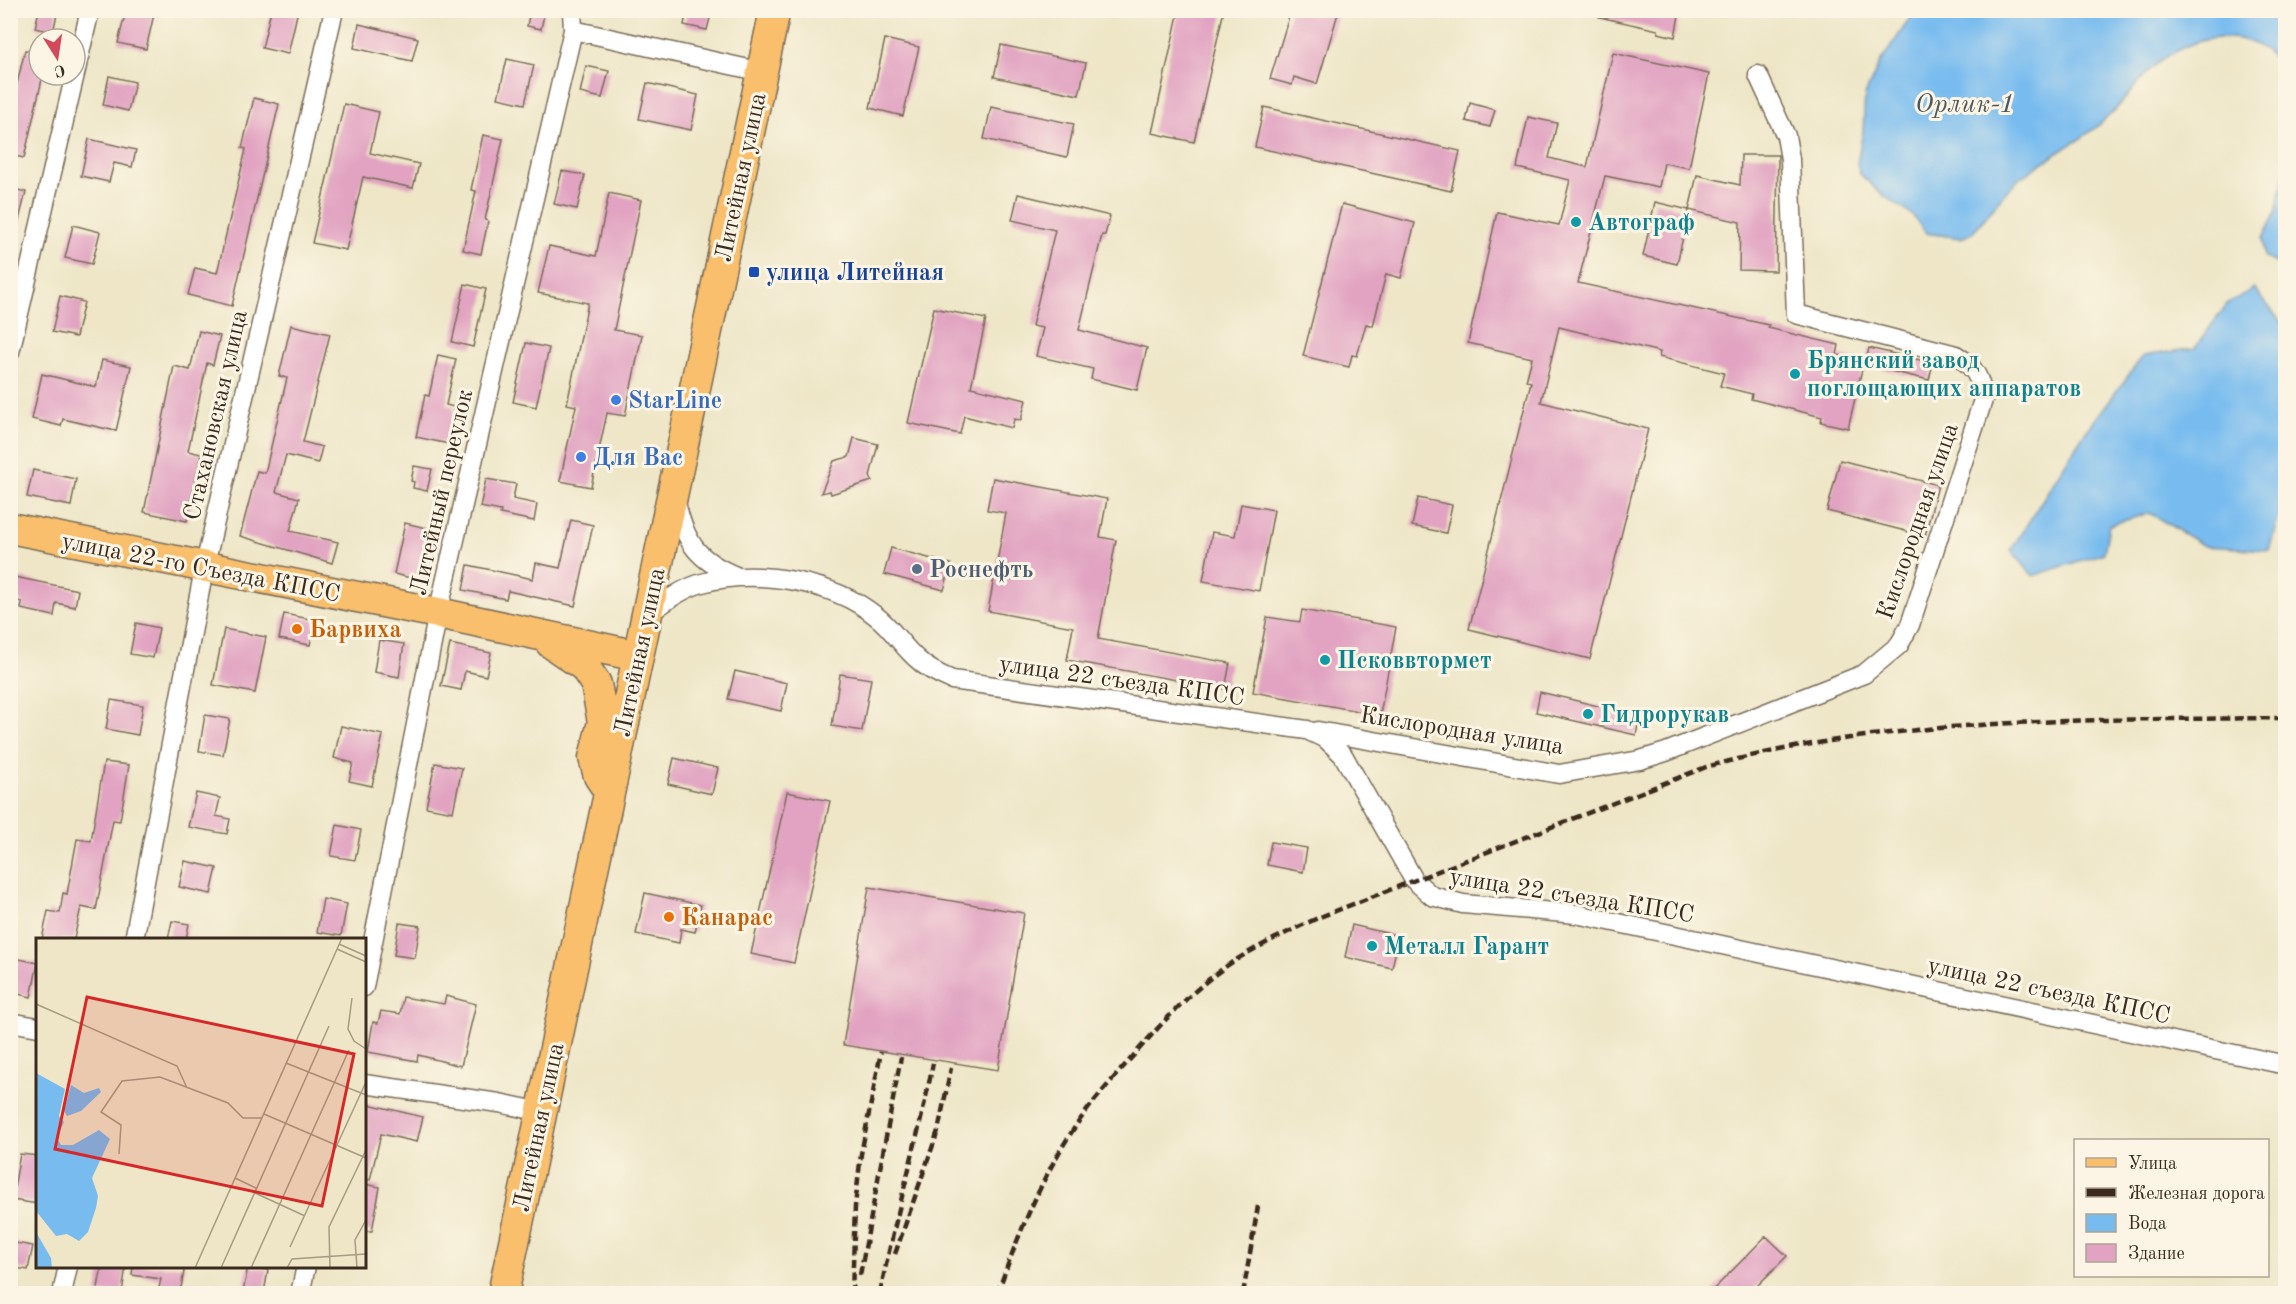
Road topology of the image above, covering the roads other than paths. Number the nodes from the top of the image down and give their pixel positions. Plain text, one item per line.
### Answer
1 (90, 10) edge
2 (334, 10) edge
3 (572, 10) edge
4 (775, 10) edge
5 (573, 30) junction
6 (762, 72) junction
7 (1758, 75) dead end
8 (10, 352) edge
9 (674, 496) junction
10 (10, 528) edge
11 (204, 569) junction
12 (736, 576) junction
13 (438, 613) junction
14 (647, 615) junction
15 (545, 636) junction
16 (638, 656) junction
17 (1307, 730) junction
18 (609, 791) junction
19 (134, 938) edge
20 (366, 977) edge
21 (10, 1022) edge
22 (36, 1027) edge
23 (2286, 1065) edge
24 (366, 1084) edge
25 (542, 1112) junction
26 (68, 1268) edge
27 (306, 1268) edge
28 (62, 1293) edge
29 (300, 1293) edge
30 (503, 1293) edge

1 - 8 street
2 - 11 street, Стахановская улица
3 - 5 street, Литейный переулок
4 - 6 main road, Литейная улица
5 - 6 street
5 - 13 street, Литейный переулок
6 - 9 main road, Литейная улица
7 - 17 street, Кислородная улица
9 - 12 street
9 - 14 main road, Литейная улица
10 - 11 main road, улица 22-го Съезда КПСС
11 - 13 main road, улица 22-го Съезда КПСС
11 - 19 street, Стахановская улица
12 - 14 street, улица 22 съезда КПСС
12 - 17 street, улица 22 съезда КПСС
13 - 15 main road, улица 22-го Съезда КПСС
13 - 20 street, Литейный переулок
14 - 16 main road, Литейная улица
15 - 16 main road, улица 22-го Съезда КПСС
15 - 18 main road
16 - 18 main road, Литейная улица
17 - 23 street, улица 22 съезда КПСС
18 - 25 main road, Литейная улица
21 - 22 street
24 - 25 street
25 - 30 main road, Литейная улица
26 - 28 street
27 - 29 street

